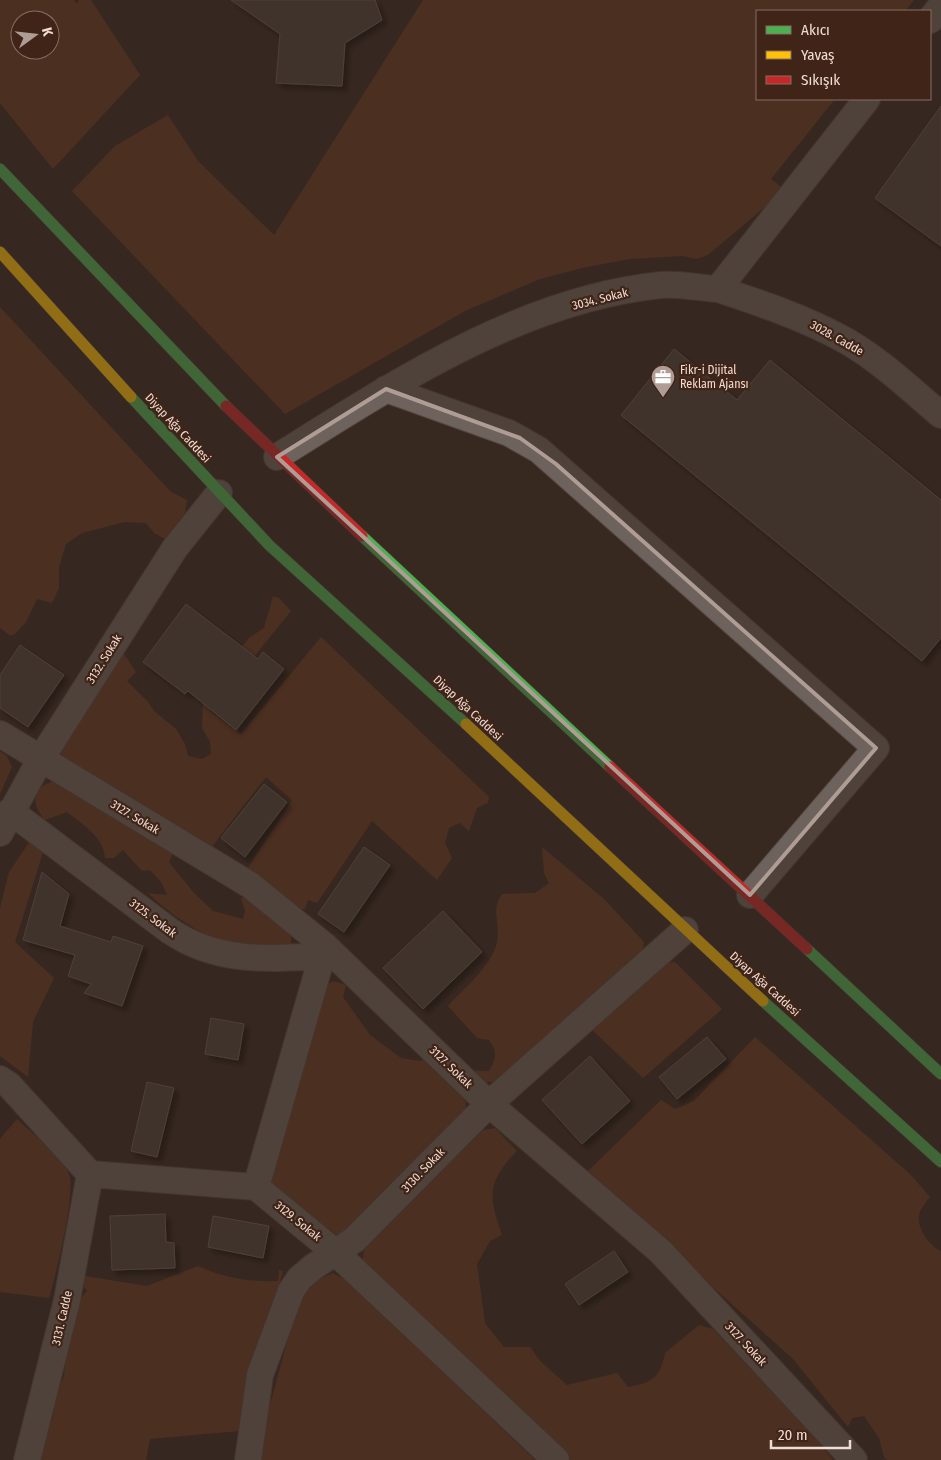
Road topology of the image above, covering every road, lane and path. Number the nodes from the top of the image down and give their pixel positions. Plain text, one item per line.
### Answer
1 (941, 6) edge
2 (931, 19) edge
3 (866, 100) edge
4 (0, 169) edge
5 (0, 252) edge
6 (718, 289) junction
7 (386, 389) junction
8 (941, 414) edge
9 (277, 457) junction
10 (219, 493) junction
11 (0, 734) edge
12 (40, 760) junction
13 (5, 822) edge
14 (750, 896) junction
15 (685, 930) junction
16 (323, 951) junction
17 (941, 1074) edge
18 (0, 1078) edge
19 (489, 1104) junction
20 (941, 1162) edge
21 (90, 1174) junction
22 (256, 1187) junction
23 (336, 1253) junction
24 (27, 1460) edge
25 (248, 1460) edge
26 (556, 1460) edge
27 (854, 1460) edge

1 - 2 street
3 - 6 street
4 - 9 main road
5 - 10 main road, Diyap Ağa Caddesi
6 - 7 street, 3034. Sokak
6 - 8 street, 3028. Cadde
7 - 9 street, 3034. Sokak
7 - 14 street
9 - 14 main road
10 - 12 street, 3132. Sokak
10 - 15 main road, Diyap Ağa Caddesi
11 - 12 street, 3127. Sokak
12 - 13 street, 3132. Sokak
12 - 16 street, 3127. Sokak
13 - 16 street, 3125. Sokak
14 - 17 main road
15 - 19 street, 3130. Sokak
15 - 20 main road, Diyap Ağa Caddesi
16 - 19 street, 3127. Sokak
16 - 22 street
18 - 21 street
19 - 23 street, 3130. Sokak
19 - 27 street, 3127. Sokak
21 - 22 street
21 - 24 street, 3131. Cadde
22 - 23 street, 3129. Sokak
23 - 25 street, 3130. Sokak
23 - 26 street, 3129. Sokak

